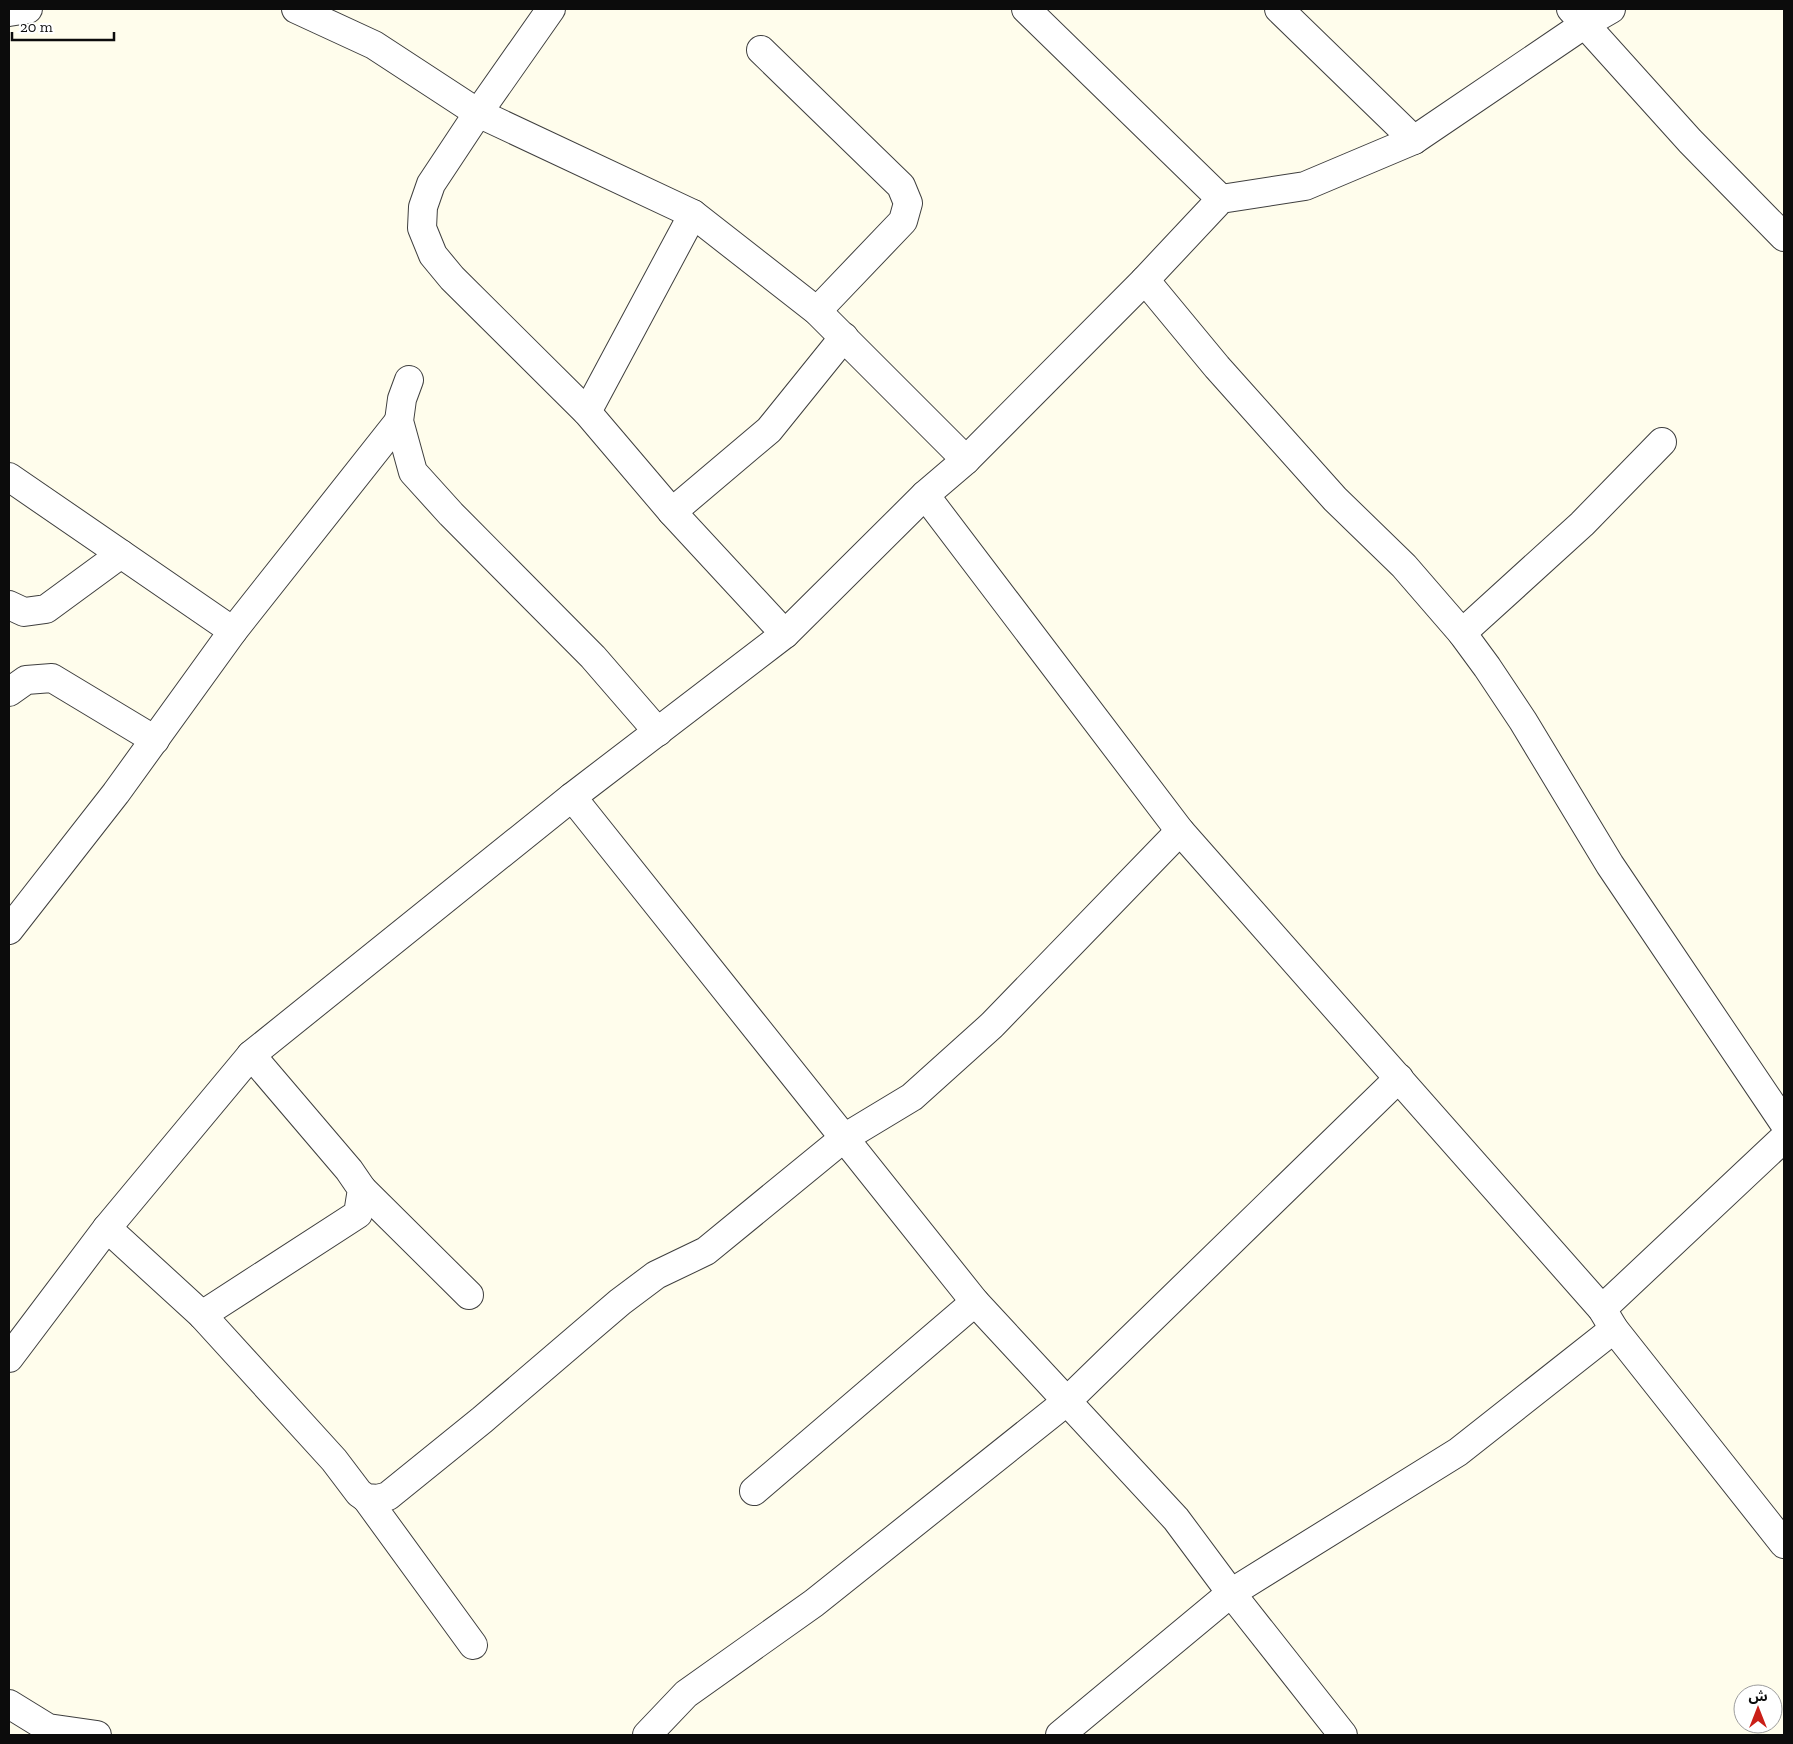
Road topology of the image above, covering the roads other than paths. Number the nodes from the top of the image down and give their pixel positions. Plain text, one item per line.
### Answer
1 (28, 9) edge
2 (296, 9) edge
3 (551, 9) edge
4 (1026, 9) edge
5 (1278, 9) edge
6 (1610, 9) edge
7 (9, 12) edge
8 (1578, 16) edge
9 (761, 50) dead end
10 (478, 112) junction
11 (1414, 140) junction
12 (1221, 199) junction
13 (693, 214) junction
14 (1784, 237) edge
15 (1145, 280) junction
16 (816, 311) junction
17 (844, 337) junction
18 (409, 380) dead end
19 (587, 412) junction
20 (399, 421) junction
21 (1662, 442) dead end
22 (966, 460) junction
23 (9, 477) edge
24 (926, 495) junction
25 (672, 512) junction
26 (121, 554) junction
27 (9, 605) edge
28 (233, 631) junction
29 (1462, 632) junction
30 (785, 634) junction
31 (9, 692) edge
32 (658, 732) junction
33 (155, 740) junction
34 (572, 797) junction
35 (1180, 831) junction
36 (9, 930) edge
37 (252, 1055) junction
38 (1399, 1078) junction
39 (1784, 1123) edge
40 (844, 1138) junction
41 (1784, 1138) edge
42 (362, 1189) junction
43 (107, 1228) junction
44 (469, 1295) dead end
45 (975, 1302) junction
46 (202, 1315) junction
47 (1608, 1319) junction
48 (9, 1358) edge
49 (1066, 1402) junction
50 (754, 1491) dead end
51 (366, 1498) junction
52 (1784, 1544) edge
53 (1231, 1593) junction
54 (473, 1645) dead end
55 (9, 1704) edge
56 (82, 1734) edge
57 (647, 1735) edge
58 (1060, 1735) edge
59 (1342, 1735) edge

1 - 7 street
2 - 10 street
3 - 10 street
4 - 12 street
5 - 11 street
6 - 8 street
8 - 11 street
8 - 14 street
9 - 16 street
10 - 13 street
10 - 19 street
11 - 12 street
12 - 15 street
13 - 16 street
13 - 19 street
15 - 22 street
15 - 29 street
16 - 17 street
17 - 22 street
17 - 25 street
18 - 20 street
19 - 25 street
20 - 28 street
20 - 32 street
21 - 29 street
22 - 24 street
23 - 26 street
24 - 30 street
24 - 35 street
25 - 30 street
26 - 27 street
26 - 28 street
28 - 33 street
29 - 39 street
30 - 32 street
31 - 33 street
32 - 34 street
33 - 36 street
34 - 37 street
34 - 40 street
35 - 38 street
35 - 40 street
37 - 42 street
37 - 43 street
38 - 47 street
38 - 49 street
40 - 45 street
40 - 51 street
41 - 47 street
42 - 44 street
42 - 46 street
43 - 46 street
43 - 48 street
45 - 49 street
45 - 50 street
46 - 51 street
47 - 52 street
47 - 53 street
49 - 53 street
49 - 57 street
51 - 54 street
53 - 58 street
53 - 59 street
55 - 56 street

